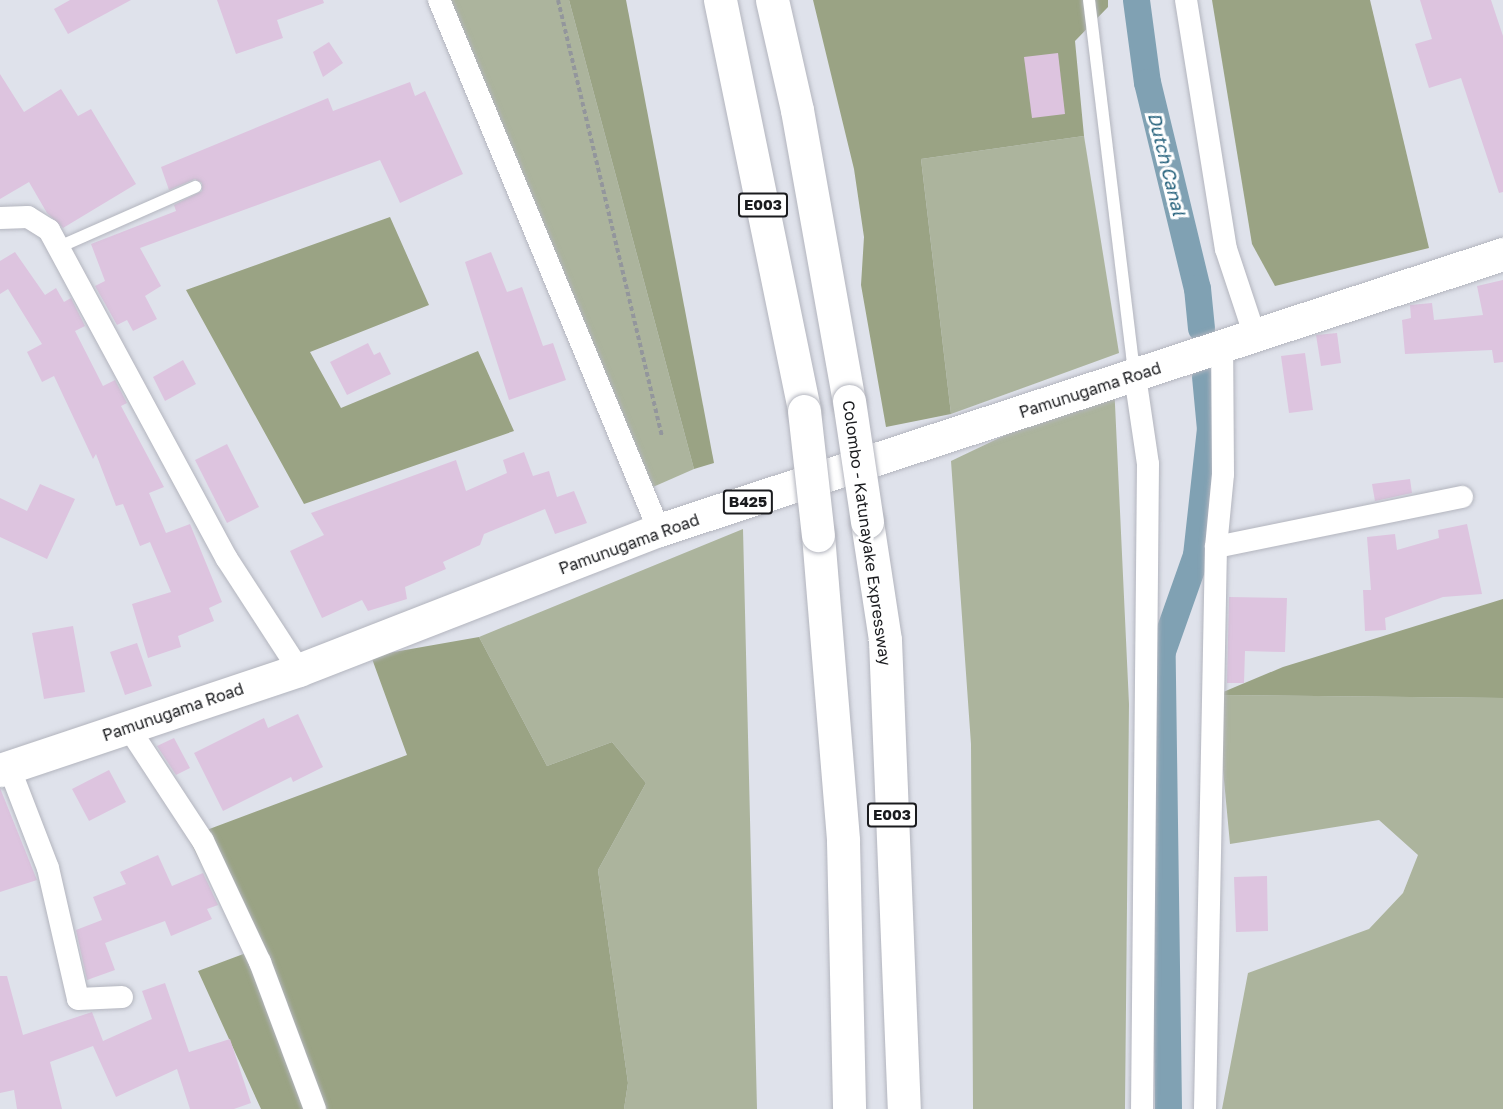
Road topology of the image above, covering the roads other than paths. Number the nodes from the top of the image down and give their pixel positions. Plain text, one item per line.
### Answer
1 (439, 0) edge
2 (720, 0) edge
3 (772, 0) edge
4 (1089, 0) edge
5 (1186, 0) edge
6 (195, 187) dead end
7 (0, 218) edge
8 (58, 247) junction
9 (1503, 254) edge
10 (1254, 333) junction
11 (1222, 345) junction
12 (1135, 376) junction
13 (1462, 497) dead end
14 (659, 530) junction
15 (1216, 547) junction
16 (299, 670) junction
17 (128, 727) junction
18 (4, 769) edge
19 (122, 997) dead end
20 (315, 1109) edge
21 (849, 1109) edge
22 (904, 1109) edge
23 (1142, 1109) edge
24 (1205, 1109) edge

1 - 14 street
2 - 21 main road, E003, bridge
3 - 22 main road, Colombo - Katunayake Expressway / E003, bridge
4 - 12 lane
5 - 10 street
6 - 8 lane
7 - 8 street
8 - 16 street
9 - 10 main road, Pamunugama Road / B425
10 - 11 main road, Pamunugama Road / B425
11 - 12 main road, Pamunugama Road / B425
11 - 15 street
12 - 14 main road, Pamunugama Road / B425
12 - 23 street
13 - 15 street
14 - 16 main road, Pamunugama Road / B425
15 - 24 street
16 - 17 main road, Pamunugama Road / B425
17 - 18 main road, Pamunugama Road / B425
17 - 20 street
18 - 19 street

